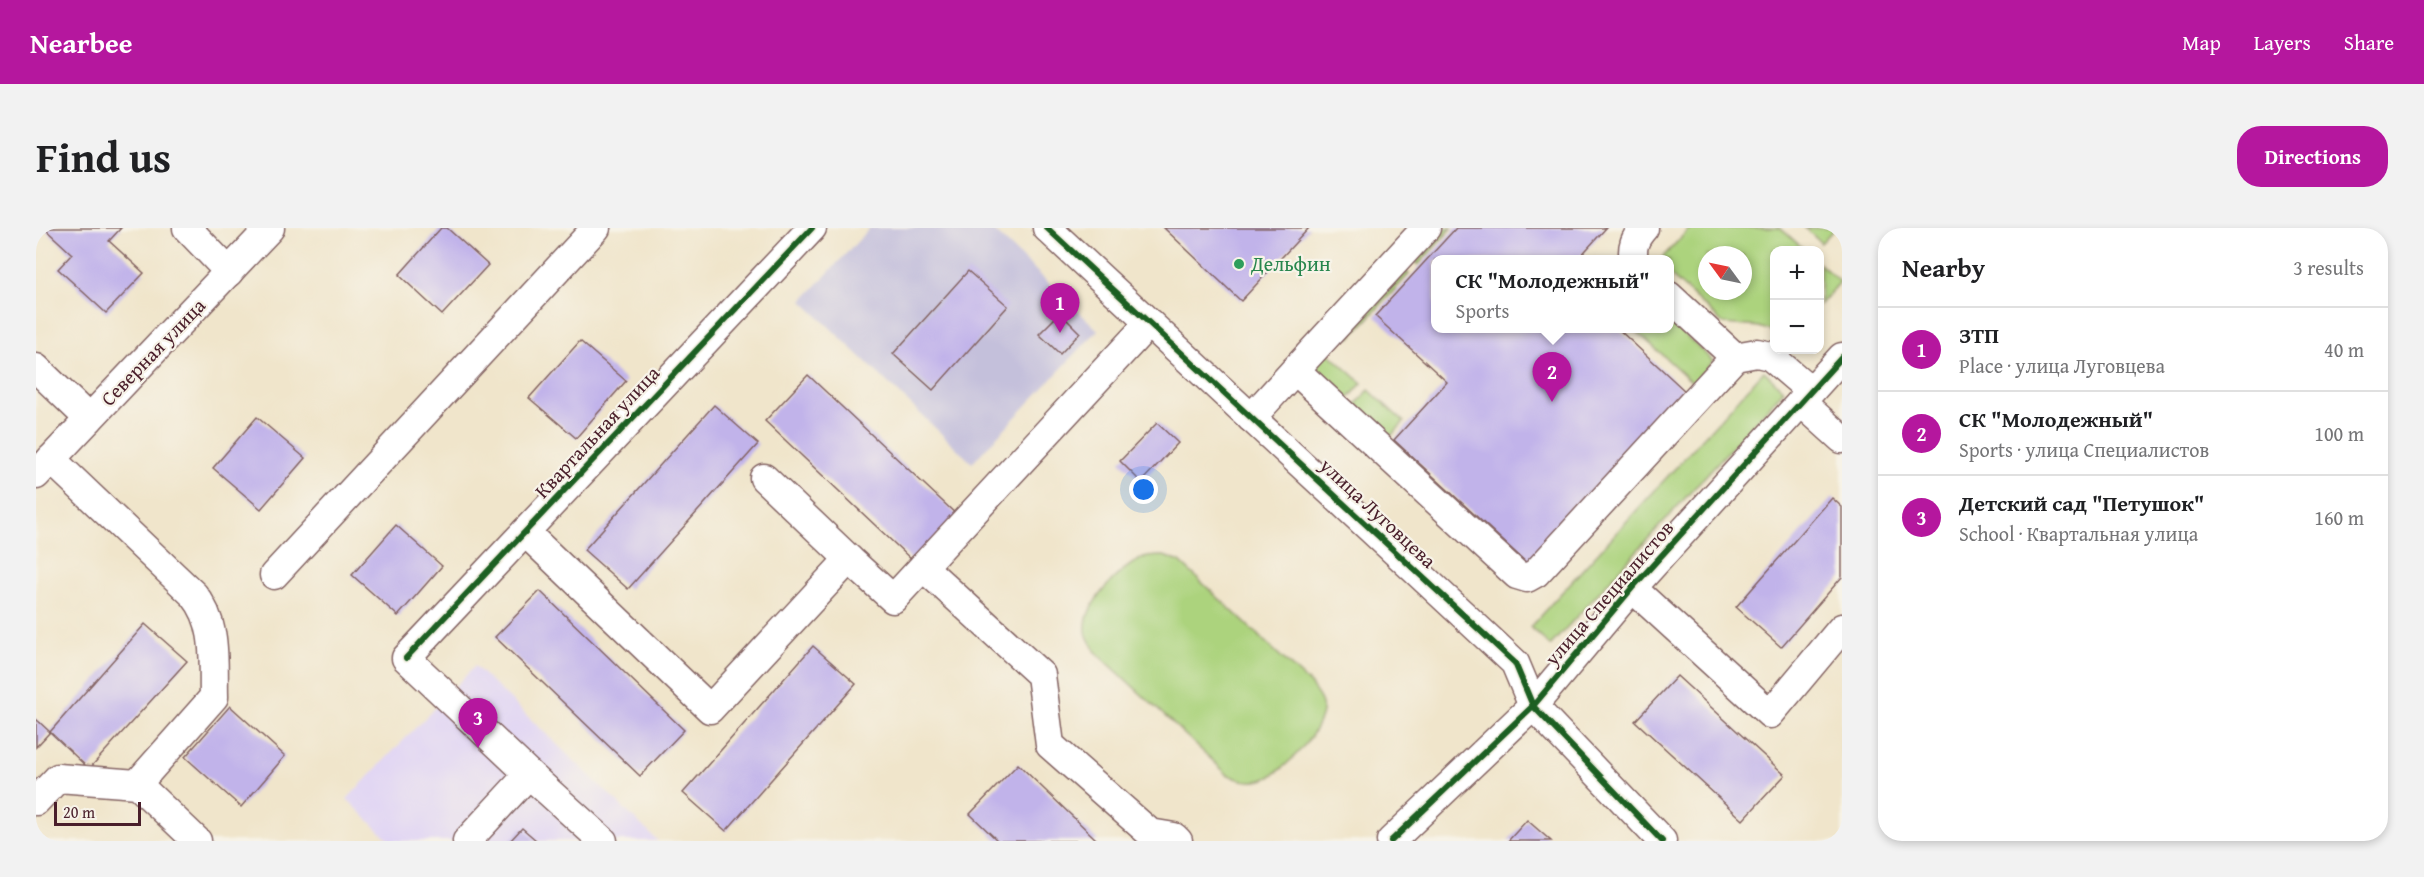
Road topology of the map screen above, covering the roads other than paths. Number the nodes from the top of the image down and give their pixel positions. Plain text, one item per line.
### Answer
1 (187, 228) edge
2 (270, 228) edge
3 (596, 228) edge
4 (812, 228) edge
5 (1047, 228) edge
6 (1426, 228) edge
7 (1644, 228) edge
8 (1633, 255) edge
9 (229, 272) junction
10 (1674, 301) edge
11 (1149, 323) junction
12 (1735, 357) junction
13 (1842, 357) edge
14 (36, 368) edge
15 (1295, 370) junction
16 (1806, 397) junction
17 (1251, 418) junction
18 (89, 419) junction
19 (1842, 439) edge
20 (44, 467) edge
21 (764, 478) dead end
22 (525, 532) junction
23 (849, 559) junction
24 (923, 567) junction
25 (274, 575) dead end
26 (1632, 588) junction
27 (1842, 628) edge
28 (1533, 706) junction
29 (529, 774) junction
30 (137, 784) junction
31 (36, 801) edge
32 (1404, 837) edge
33 (197, 841) edge
34 (467, 841) edge
35 (603, 841) edge
36 (1178, 841) edge
37 (1662, 841) edge

1 - 9 street
2 - 9 street, Северная улица
3 - 25 street
4 - 22 street, Квартальная улица
5 - 11 street, улица Луговцева
6 - 15 street
7 - 8 street
9 - 18 street, Северная улица
10 - 12 street
11 - 17 street, улица Луговцева
11 - 24 street
12 - 15 street
12 - 16 street
13 - 16 street, улица Специалистов
14 - 18 street
15 - 17 street
16 - 19 street
16 - 26 street, улица Специалистов
17 - 28 street, улица Луговцева
18 - 20 street, Северная улица
20 - 30 street
21 - 23 street
22 - 23 street
22 - 29 street, Квартальная улица
23 - 24 street
24 - 36 street
26 - 27 street
26 - 28 street, улица Специалистов
28 - 32 street, улица Специалистов
28 - 37 street, улица Луговцева
29 - 34 street
29 - 35 street
30 - 31 street
30 - 33 street

